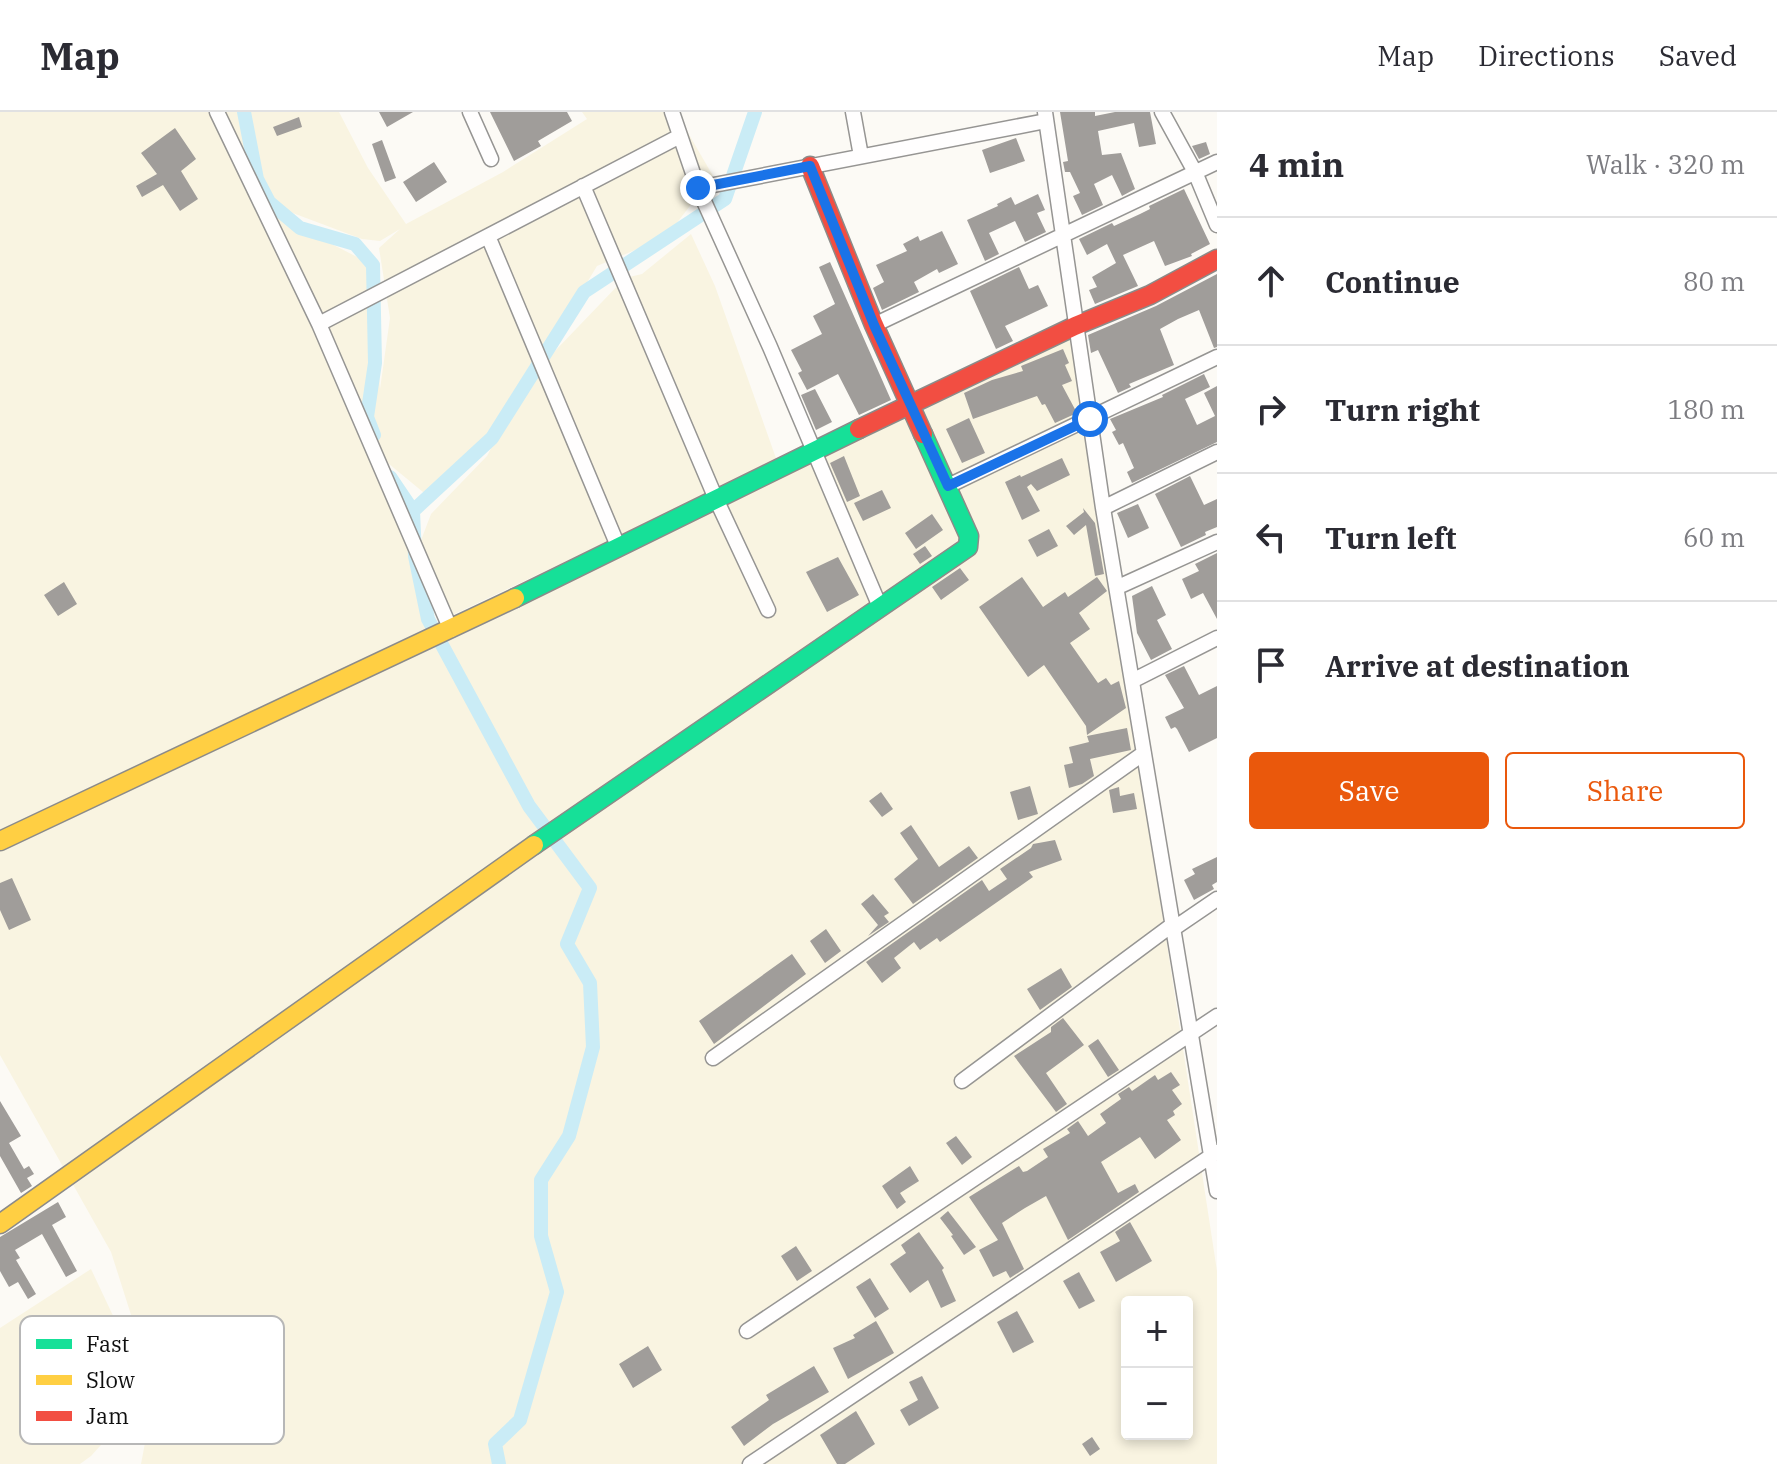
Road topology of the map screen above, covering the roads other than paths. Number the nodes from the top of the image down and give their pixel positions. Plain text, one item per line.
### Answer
1 (217, 112) edge
2 (470, 112) edge
3 (672, 112) edge
4 (853, 112) edge
5 (1162, 112) edge
6 (1045, 117) edge
7 (680, 136) junction
8 (861, 156) junction
9 (491, 159) dead end
10 (1217, 162) edge
11 (810, 166) junction
12 (1195, 172) junction
13 (583, 186) junction
14 (698, 188) junction
15 (1217, 225) edge
16 (488, 236) junction
17 (1063, 237) junction
18 (1217, 259) edge
19 (319, 324) junction
20 (874, 325) junction
21 (1075, 326) junction
22 (1217, 357) edge
23 (910, 406) junction
24 (1090, 419) junction
25 (813, 451) junction
26 (1217, 452) edge
27 (948, 486) junction
28 (716, 499) junction
29 (1103, 508) junction
30 (1217, 542) edge
31 (618, 546) junction
32 (1118, 587) junction
33 (880, 607) junction
34 (768, 610) dead end
35 (451, 630) junction
36 (1217, 638) edge
37 (1132, 681) junction
38 (1144, 753) junction
39 (0, 841) edge
40 (1217, 899) edge
41 (1173, 927) junction
42 (1217, 1016) edge
43 (1190, 1034) junction
44 (713, 1058) dead end
45 (962, 1081) dead end
46 (1214, 1153) edge
47 (1217, 1191) edge
48 (0, 1224) edge
49 (747, 1331) dead end
50 (750, 1464) edge

1 - 19 street
2 - 9 street
3 - 7 street
4 - 8 street
5 - 12 street
6 - 8 street
6 - 17 street
7 - 13 street
7 - 14 street
8 - 11 street
10 - 12 street
11 - 14 street
11 - 20 street
12 - 15 street
12 - 17 street
13 - 16 street
13 - 28 street
14 - 25 street
16 - 19 street
16 - 31 street
17 - 20 street
17 - 21 street
18 - 21 street
19 - 35 street
20 - 23 street
21 - 23 street
21 - 24 street
22 - 24 street
23 - 25 street
23 - 27 street
24 - 27 street
24 - 29 street
25 - 28 street
25 - 33 street
26 - 29 street
27 - 33 street
28 - 31 street
28 - 34 street
29 - 32 street
30 - 32 street
31 - 35 street
32 - 37 street
33 - 48 street
35 - 39 street
36 - 37 street
37 - 38 street
38 - 41 street
38 - 44 street
40 - 41 street
41 - 43 street
41 - 45 street
42 - 43 street
43 - 46 street
43 - 49 street
46 - 47 street
46 - 50 street

